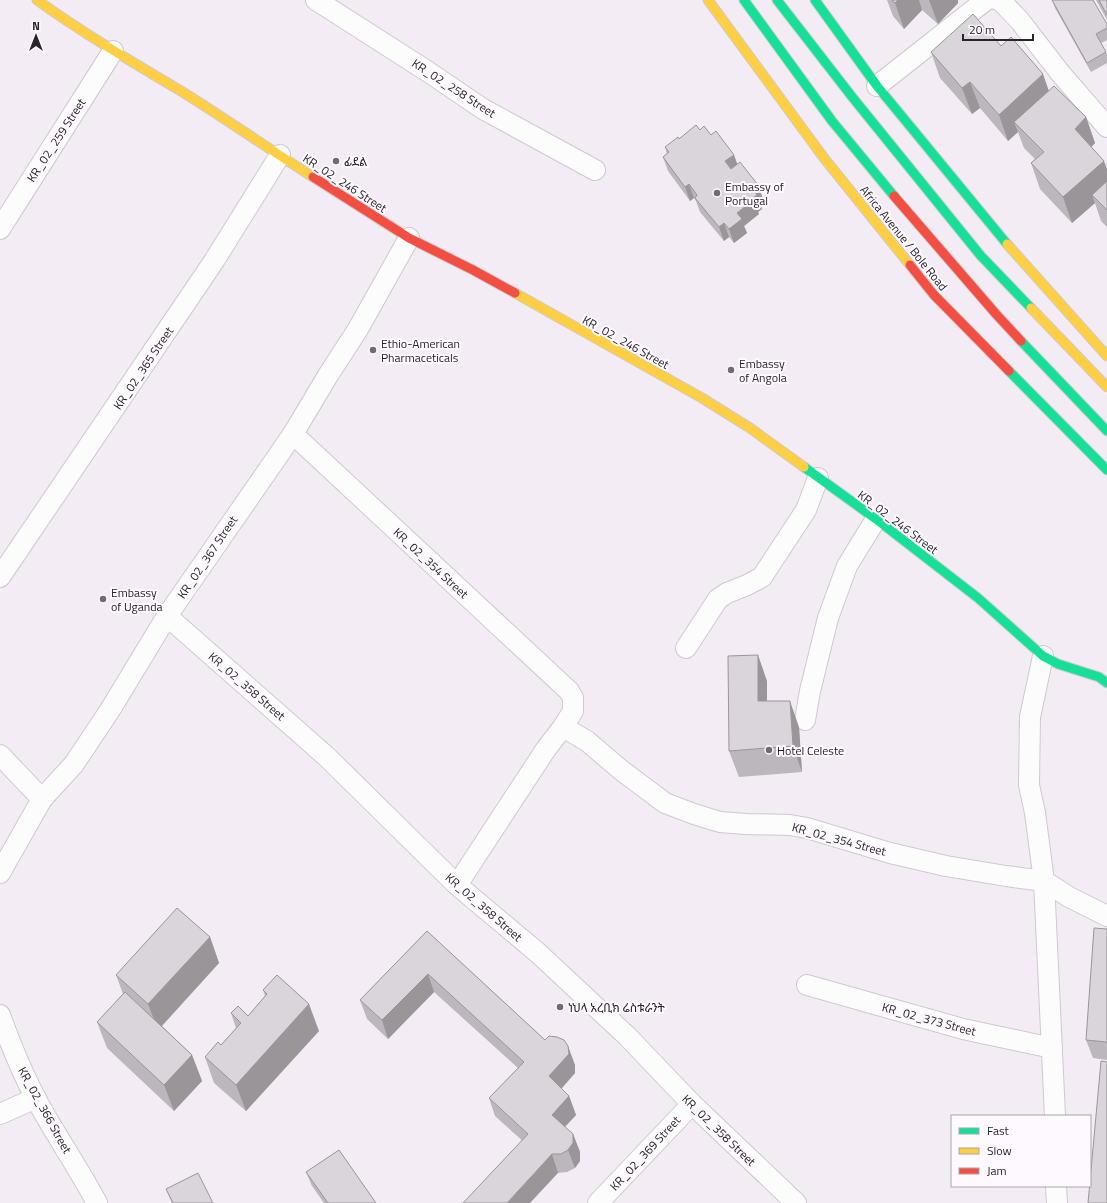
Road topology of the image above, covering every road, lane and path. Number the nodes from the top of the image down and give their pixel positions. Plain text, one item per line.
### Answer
1 (37, 0) edge
2 (316, 0) edge
3 (708, 0) edge
4 (744, 0) edge
5 (777, 0) edge
6 (814, 0) edge
7 (986, 0) edge
8 (998, 0) edge
9 (113, 51) junction
10 (877, 86) junction
11 (1107, 127) edge
12 (280, 155) junction
13 (595, 170) dead end
14 (0, 229) edge
15 (409, 238) junction
16 (1107, 356) edge
17 (1107, 387) edge
18 (1107, 431) edge
19 (293, 434) junction
20 (1107, 470) edge
21 (818, 478) junction
22 (876, 519) junction
23 (0, 578) edge
24 (167, 616) junction
25 (686, 648) dead end
26 (1043, 656) junction
27 (1107, 682) edge
28 (805, 720) dead end
29 (563, 727) junction
30 (0, 754) edge
31 (42, 799) junction
32 (0, 873) edge
33 (1044, 881) junction
34 (457, 885) junction
35 (1107, 916) edge
36 (807, 985) dead end
37 (0, 1015) edge
38 (1052, 1048) junction
39 (36, 1098) junction
40 (692, 1104) junction
41 (0, 1114) edge
42 (1055, 1115) edge
43 (1056, 1187) edge
44 (97, 1203) edge
45 (598, 1203) edge
46 (796, 1203) edge
47 (1057, 1203) edge

1 - 9 main road, KR_02_246 Street
2 - 13 street, KR_02_258 Street
3 - 20 main road, Africa Avenue / Bole Road
4 - 18 main road, Africa Avenue / Bole Road
5 - 17 main road
6 - 10 main road
7 - 10 street
8 - 11 street
9 - 12 main road, KR_02_246 Street
9 - 14 street, KR_02_259 Street
10 - 16 main road
12 - 15 main road, KR_02_246 Street
12 - 23 street, KR_02_365 Street
15 - 19 street, KR_02_367 Street
15 - 21 main road, KR_02_246 Street
19 - 24 street, KR_02_367 Street
19 - 29 street, KR_02_354 Street
21 - 22 main road, KR_02_246 Street
21 - 25 street
22 - 26 main road, KR_02_246 Street
22 - 28 street
24 - 31 street, KR_02_367 Street
24 - 34 street, KR_02_358 Street
26 - 27 main road, KR_02_246 Street
26 - 33 street
29 - 33 street, KR_02_354 Street
29 - 34 street
30 - 31 street
31 - 32 street, KR_02_367 Street
33 - 35 street, KR_02_354 Street
33 - 38 street
34 - 40 street, KR_02_358 Street
36 - 38 street, KR_02_373 Street
37 - 39 street, KR_02_366 Street
38 - 42 street
39 - 41 street
39 - 44 street, KR_02_366 Street
40 - 45 street, KR_02_369 Street
40 - 46 street, KR_02_358 Street
43 - 47 street

